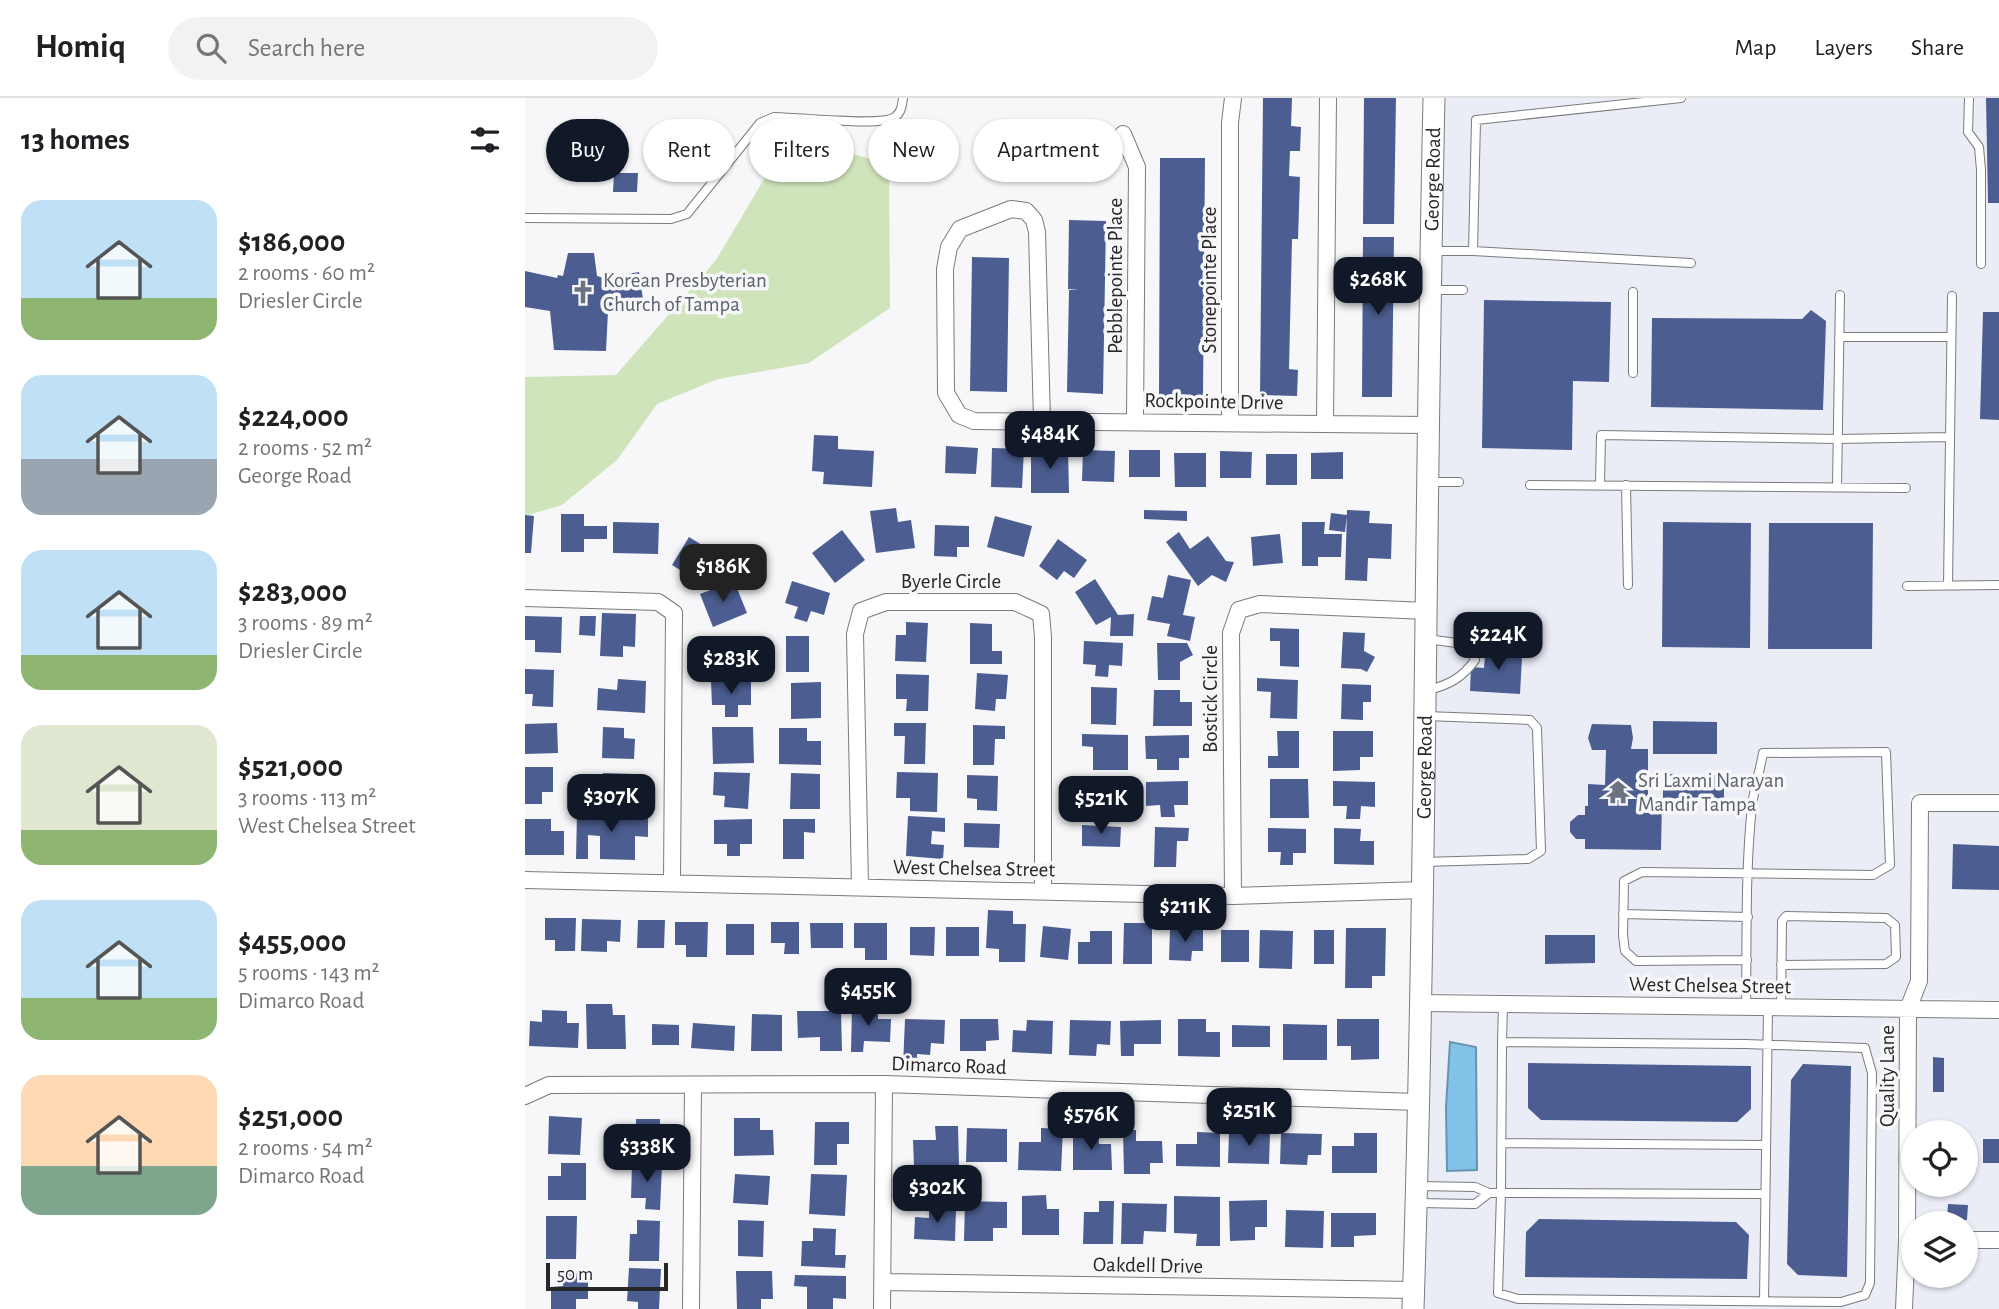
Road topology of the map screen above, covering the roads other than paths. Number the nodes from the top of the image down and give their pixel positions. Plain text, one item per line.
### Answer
1 (903, 98) edge
2 (1233, 98) edge
3 (1328, 98) edge
4 (1434, 98) edge
5 (1681, 98) edge
6 (1969, 98) edge
7 (1123, 134) dead end
8 (525, 218) edge
9 (1429, 251) junction
10 (1473, 251) junction
11 (1691, 263) dead end
12 (1981, 264) dead end
13 (1430, 290) junction
14 (1463, 290) dead end
15 (1633, 292) dead end
16 (1840, 295) dead end
17 (1952, 296) dead end
18 (1839, 337) junction
19 (1951, 337) junction
20 (1633, 373) dead end
21 (1042, 421) junction
22 (1135, 421) junction
23 (1230, 421) junction
24 (1325, 424) junction
25 (1427, 425) junction
26 (1949, 438) junction
27 (1838, 439) junction
28 (1427, 482) junction
29 (1459, 482) dead end
30 (1530, 485) dead end
31 (1599, 485) junction
32 (1626, 485) junction
33 (1837, 487) junction
34 (1906, 488) dead end
35 (1628, 585) dead end
36 (1948, 585) junction
37 (1999, 585) edge
38 (1907, 586) dead end
39 (525, 597) edge
40 (1428, 611) junction
41 (1427, 639) junction
42 (1426, 691) junction
43 (1426, 716) junction
44 (1999, 803) edge
45 (1423, 862) junction
46 (1749, 874) junction
47 (525, 880) edge
48 (672, 882) junction
49 (860, 886) junction
50 (1043, 890) junction
51 (1423, 890) junction
52 (1233, 896) junction
53 (1623, 914) junction
54 (1748, 917) junction
55 (1747, 960) junction
56 (1781, 965) junction
57 (1421, 1003) junction
58 (1503, 1004) junction
59 (1746, 1007) junction
60 (1774, 1007) junction
61 (1908, 1009) junction
62 (1999, 1010) edge
63 (1502, 1042) junction
64 (1766, 1045) junction
65 (884, 1084) junction
66 (692, 1085) junction
67 (525, 1096) edge
68 (1417, 1102) junction
69 (1502, 1143) junction
70 (1765, 1145) junction
71 (1489, 1193) junction
72 (1501, 1193) junction
73 (1765, 1194) junction
74 (1415, 1195) junction
75 (1910, 1211) edge
76 (1978, 1240) edge
77 (1999, 1240) edge
78 (883, 1282) junction
79 (1906, 1288) edge
80 (1413, 1300) edge
81 (1764, 1301) junction
82 (691, 1309) edge
83 (882, 1309) edge
84 (1904, 1309) edge

1 - 8 lane
2 - 23 street, Stonepointe Place
3 - 24 street
4 - 9 street, George Road
5 - 10 lane
6 - 12 lane
7 - 22 street, Pebblepointe Place
9 - 10 lane
9 - 13 street, George Road
10 - 11 lane
13 - 14 lane
13 - 25 street, George Road
15 - 20 lane
16 - 18 lane
17 - 19 lane
18 - 19 lane
18 - 27 lane
19 - 26 lane
21 - 21 street, Rockpointe Drive
21 - 22 street, Rockpointe Drive
22 - 23 street, Rockpointe Drive
23 - 24 street, Rockpointe Drive
24 - 25 street, Rockpointe Drive
25 - 28 street, George Road
26 - 27 lane
26 - 36 lane
27 - 31 lane
27 - 33 lane
28 - 29 lane
28 - 40 street, George Road
30 - 31 lane
31 - 32 lane
32 - 33 lane
32 - 35 lane
33 - 34 lane
36 - 37 lane
36 - 38 lane
39 - 48 street
40 - 41 street, George Road
40 - 52 street, Bostick Circle
41 - 42 street, George Road
41 - 42 lane
42 - 43 street, George Road
43 - 45 street, George Road
43 - 45 lane
44 - 61 street, Quality Lane
45 - 51 street, George Road
46 - 46 lane
46 - 53 lane
46 - 54 lane
47 - 48 street, West Chelsea Street
48 - 49 street, West Chelsea Street
49 - 50 street, West Chelsea Street
49 - 50 street, Byerle Circle
50 - 52 street, West Chelsea Street
51 - 52 street, West Chelsea Street
51 - 57 street, George Road
53 - 54 lane
53 - 55 lane
54 - 55 lane
55 - 59 lane
56 - 56 lane
56 - 60 lane
57 - 58 street, West Chelsea Street
57 - 68 street, George Road
58 - 59 street, West Chelsea Street
58 - 63 lane
59 - 60 street, West Chelsea Street
60 - 61 street, West Chelsea Street
60 - 64 lane
61 - 62 street, West Chelsea Street
61 - 75 street, Quality Lane
63 - 64 lane
63 - 69 lane
64 - 70 lane
64 - 81 lane
65 - 66 street, Dimarco Road
65 - 68 street, Dimarco Road
65 - 78 street
66 - 67 street, Dimarco Road
66 - 82 street
68 - 74 street, George Road
69 - 70 lane
69 - 72 lane
70 - 73 lane
71 - 72 lane
71 - 74 lane
71 - 74 lane
72 - 73 lane
72 - 81 lane
73 - 81 lane
74 - 80 street, George Road
76 - 77 street
78 - 80 street, Oakdell Drive
78 - 83 street
79 - 84 street, Quality Lane

